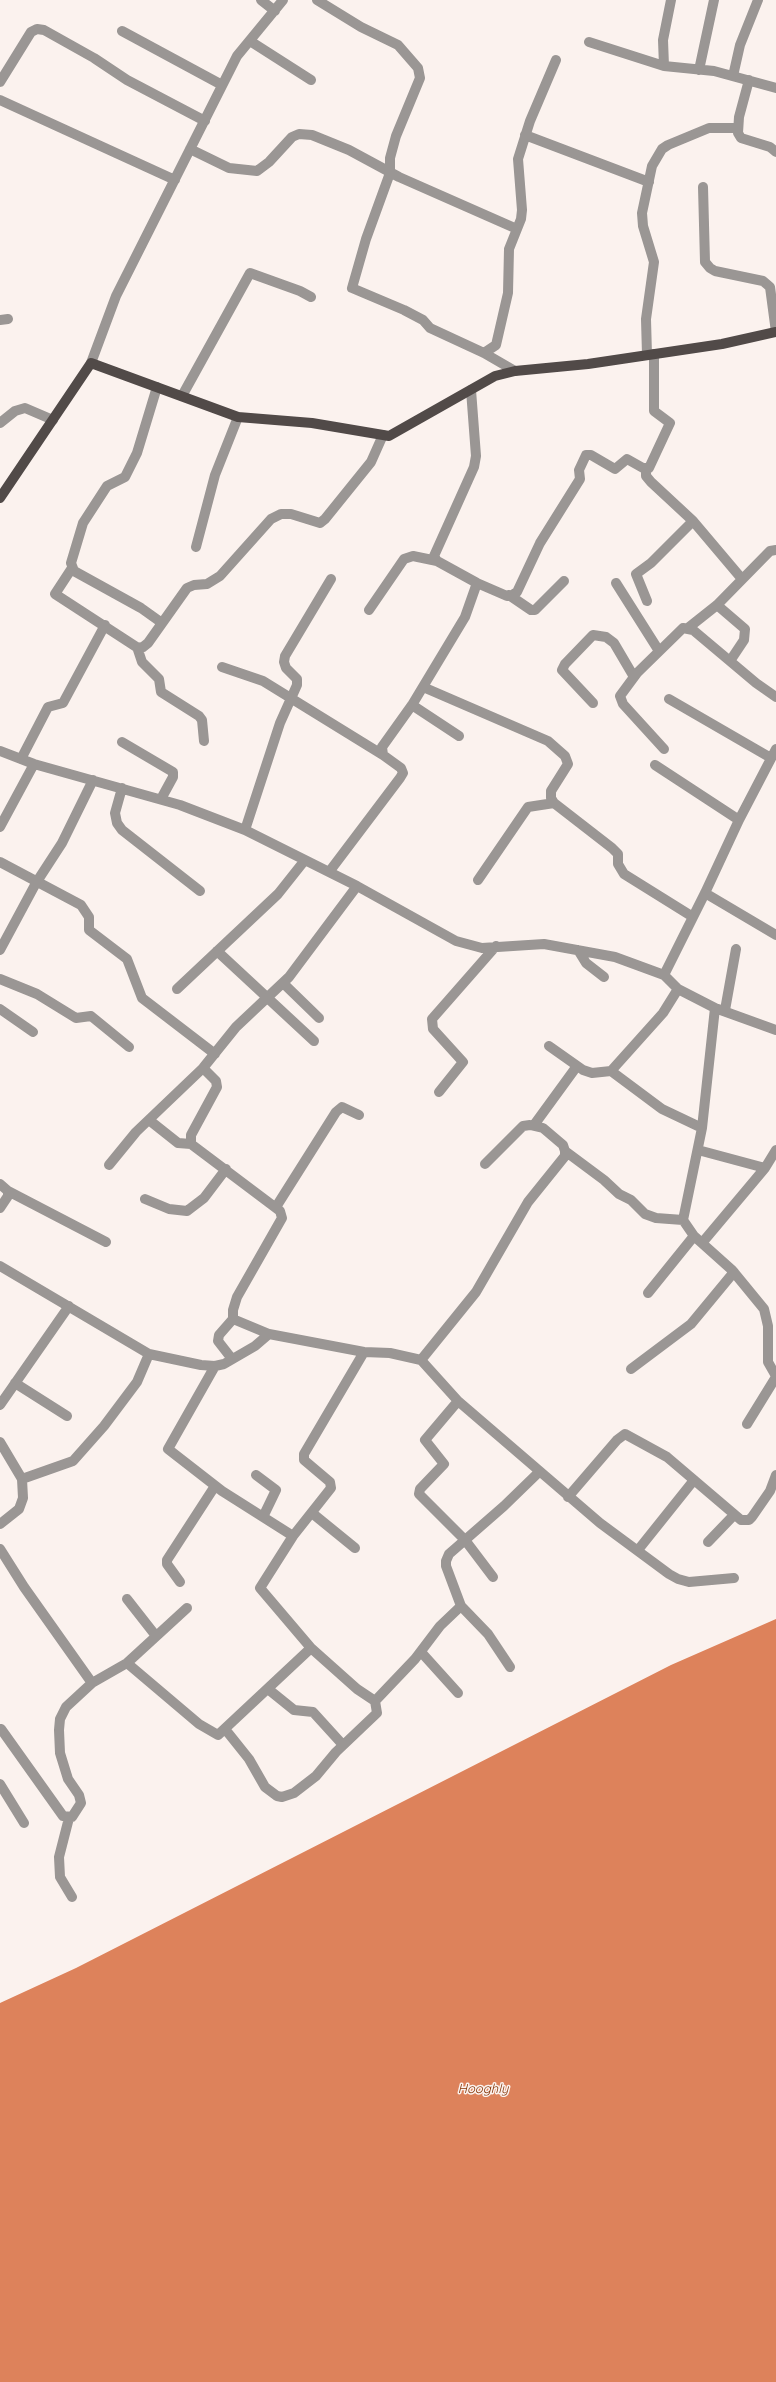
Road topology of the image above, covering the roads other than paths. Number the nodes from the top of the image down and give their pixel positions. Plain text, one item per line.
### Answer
1 (261, 0) edge
2 (283, 0) edge
3 (317, 0) edge
4 (671, 0) edge
5 (714, 0) edge
6 (758, 0) edge
7 (275, 11) junction
8 (122, 31) dead end
9 (250, 41) junction
10 (589, 42) dead end
11 (556, 60) dead end
12 (664, 66) junction
13 (699, 70) junction
14 (733, 76) junction
15 (312, 80) dead end
16 (749, 80) junction
17 (0, 82) edge
18 (222, 85) junction
19 (776, 88) edge
20 (0, 100) edge
21 (204, 120) junction
22 (738, 128) junction
23 (525, 135) junction
24 (190, 149) junction
25 (776, 152) edge
26 (390, 173) junction
27 (175, 180) junction
28 (649, 182) junction
29 (703, 187) dead end
30 (517, 229) junction
31 (311, 297) dead end
32 (776, 332) edge
33 (484, 353) junction
34 (650, 355) junction
35 (91, 363) junction
36 (515, 371) junction
37 (157, 387) junction
38 (471, 390) junction
39 (182, 396) junction
40 (238, 417) junction
41 (53, 420) junction
42 (0, 423) edge
43 (383, 435) junction
44 (646, 469) junction
45 (1, 496) edge
46 (693, 521) junction
47 (196, 547) dead end
48 (776, 550) edge
49 (438, 562) junction
50 (72, 568) junction
51 (331, 579) dead end
52 (742, 579) junction
53 (564, 580) dead end
54 (616, 582) dead end
55 (477, 583) junction
56 (510, 595) junction
57 (647, 601) dead end
58 (717, 605) junction
59 (369, 610) dead end
60 (162, 623) junction
61 (105, 625) junction
62 (688, 628) junction
63 (137, 647) junction
64 (659, 651) junction
65 (730, 661) junction
66 (222, 667) dead end
67 (634, 677) junction
68 (423, 686) junction
69 (776, 697) edge
70 (291, 699) junction
71 (669, 699) dead end
72 (593, 703) dead end
73 (412, 705) junction
74 (459, 736) dead end
75 (204, 741) dead end
76 (122, 742) dead end
77 (664, 749) dead end
78 (776, 749) edge
79 (0, 751) edge
80 (383, 755) junction
81 (770, 758) junction
82 (21, 759) junction
83 (34, 764) junction
84 (655, 765) dead end
85 (93, 780) junction
86 (122, 788) junction
87 (161, 799) junction
88 (554, 803) junction
89 (738, 820) junction
90 (0, 828) edge
91 (245, 830) junction
92 (305, 860) junction
93 (0, 862) edge
94 (329, 872) junction
95 (478, 880) dead end
96 (36, 883) junction
97 (357, 886) junction
98 (200, 891) dead end
99 (705, 893) junction
100 (693, 917) junction
101 (776, 935) edge
102 (496, 946) junction
103 (736, 949) dead end
104 (0, 950) edge
105 (578, 950) junction
106 (217, 951) junction
107 (664, 975) junction
108 (604, 977) dead end
109 (0, 978) edge
110 (283, 983) junction
111 (177, 989) dead end
112 (678, 989) junction
113 (267, 998) junction
114 (0, 1009) edge
115 (720, 1009) junction
116 (319, 1018) dead end
117 (776, 1030) edge
118 (33, 1032) dead end
119 (314, 1041) dead end
120 (548, 1046) dead end
121 (130, 1047) dead end
122 (215, 1054) junction
123 (577, 1066) junction
124 (203, 1068) junction
125 (611, 1071) junction
126 (439, 1092) dead end
127 (359, 1115) dead end
128 (149, 1120) junction
129 (534, 1125) junction
130 (702, 1128) junction
131 (191, 1144) junction
132 (698, 1150) junction
133 (776, 1150) edge
134 (565, 1151) junction
135 (485, 1164) dead end
136 (109, 1165) dead end
137 (765, 1168) junction
138 (226, 1169) junction
139 (4, 1188) edge
140 (145, 1199) dead end
141 (276, 1206) junction
142 (0, 1208) edge
143 (683, 1220) junction
144 (694, 1236) junction
145 (106, 1242) dead end
146 (702, 1243) junction
147 (0, 1266) edge
148 (734, 1272) junction
149 (648, 1292) dead end
150 (69, 1306) junction
151 (233, 1318) junction
152 (269, 1334) junction
153 (364, 1352) junction
154 (149, 1354) junction
155 (232, 1360) junction
156 (421, 1360) junction
157 (215, 1366) junction
158 (631, 1369) dead end
159 (776, 1377) edge
160 (15, 1383) junction
161 (458, 1401) junction
162 (0, 1405) edge
163 (67, 1416) dead end
164 (747, 1424) dead end
165 (0, 1442) edge
166 (539, 1472) junction
167 (256, 1475) dead end
168 (776, 1475) edge
169 (22, 1479) junction
170 (694, 1480) junction
171 (215, 1486) junction
172 (773, 1492) edge
173 (568, 1497) junction
174 (312, 1513) junction
175 (734, 1515) junction
176 (263, 1517) junction
177 (0, 1524) edge
178 (293, 1536) junction
179 (465, 1540) junction
180 (708, 1542) dead end
181 (355, 1548) dead end
182 (0, 1549) edge
183 (638, 1550) junction
184 (493, 1577) dead end
185 (734, 1578) dead end
186 (180, 1582) dead end
187 (127, 1599) dead end
188 (461, 1606) junction
189 (187, 1608) dead end
190 (156, 1636) junction
191 (311, 1648) junction
192 (421, 1652) junction
193 (127, 1663) junction
194 (510, 1667) dead end
195 (92, 1683) junction
196 (268, 1689) junction
197 (458, 1693) dead end
198 (375, 1701) junction
199 (1, 1729) dead end
200 (225, 1729) junction
201 (343, 1746) junction
202 (0, 1784) edge
203 (69, 1818) junction
204 (24, 1824) dead end
205 (72, 1897) dead end

1 - 7 street
2 - 7 street
3 - 26 street
4 - 12 street
5 - 13 street
6 - 14 street
7 - 9 street
8 - 18 street
9 - 15 street
9 - 18 street
10 - 12 street
11 - 23 street
12 - 13 street
13 - 14 street
14 - 16 street
16 - 19 street
16 - 22 street
17 - 21 street
18 - 21 street
20 - 27 street
21 - 24 street
22 - 25 street
22 - 28 street
23 - 28 street
23 - 30 street
24 - 26 street
24 - 27 street
26 - 30 street
26 - 33 street
27 - 35 street
28 - 34 street
29 - 32 street
30 - 33 street
31 - 39 street
32 - 34 main road
33 - 36 street
34 - 36 main road
34 - 44 street
35 - 37 main road
35 - 41 main road
36 - 38 main road
37 - 39 main road
37 - 50 street
38 - 43 main road
38 - 49 street
39 - 40 main road
40 - 43 main road
40 - 47 street
41 - 42 street
41 - 45 main road
43 - 60 street
44 - 46 street
44 - 56 street
46 - 52 street
46 - 57 street
48 - 52 street
49 - 55 street
49 - 59 street
50 - 60 street
50 - 61 street
51 - 70 street
52 - 58 street
53 - 56 street
54 - 64 street
55 - 56 street
55 - 68 street
58 - 62 street
58 - 65 street
60 - 63 street
61 - 63 street
61 - 82 street
62 - 64 street
62 - 65 street
63 - 75 street
64 - 67 street
65 - 69 street
66 - 70 street
67 - 72 street
67 - 77 street
68 - 73 street
68 - 88 street
70 - 80 street
70 - 91 street
71 - 81 street
73 - 74 street
73 - 80 street
76 - 87 street
78 - 81 street
79 - 82 street
80 - 94 street
81 - 89 street
82 - 83 street
83 - 85 street
83 - 90 street
84 - 89 street
85 - 86 street
85 - 96 street
86 - 87 street
86 - 98 street
87 - 91 street
88 - 95 street
88 - 100 street
89 - 99 street
91 - 92 street
92 - 94 street
92 - 106 street
93 - 96 street
94 - 97 street
96 - 104 street
96 - 122 street
97 - 102 street
97 - 110 street
99 - 100 street
99 - 101 street
100 - 107 street
102 - 105 street
102 - 126 street
103 - 115 street
105 - 107 street
105 - 108 street
106 - 111 street
106 - 113 street
107 - 112 street
109 - 121 street
110 - 113 street
110 - 116 street
112 - 115 street
112 - 125 street
113 - 119 street
113 - 122 street
114 - 118 street
115 - 117 street
115 - 130 street
120 - 123 street
122 - 124 street
123 - 125 street
123 - 129 street
124 - 128 street
124 - 131 street
125 - 130 street
127 - 141 street
128 - 131 street
128 - 136 street
129 - 134 street
129 - 135 street
130 - 132 street
131 - 138 street
132 - 137 street
132 - 143 street
133 - 137 street
134 - 143 street
134 - 156 street
137 - 146 street
138 - 140 street
138 - 141 street
139 - 142 street
139 - 145 street
141 - 151 street
143 - 144 street
144 - 146 street
144 - 149 street
146 - 148 street
147 - 150 street
148 - 158 street
148 - 159 street
150 - 154 street
150 - 160 street
151 - 152 street
151 - 155 street
152 - 153 street
152 - 155 street
153 - 156 street
153 - 174 street
154 - 157 street
154 - 169 street
155 - 157 street
156 - 161 street
157 - 171 street
159 - 164 street
160 - 162 street
160 - 163 street
161 - 166 street
161 - 179 street
165 - 169 street
166 - 173 street
166 - 179 street
167 - 176 street
168 - 172 street
169 - 177 street
170 - 173 street
170 - 175 street
170 - 183 street
171 - 176 street
171 - 186 street
172 - 175 street
173 - 183 street
174 - 178 street
174 - 181 street
175 - 180 street
176 - 178 street
178 - 191 street
179 - 184 street
179 - 188 street
182 - 195 street
183 - 185 street
187 - 190 street
188 - 192 street
188 - 194 street
189 - 190 street
190 - 193 street
191 - 196 street
191 - 198 street
192 - 197 street
192 - 198 street
193 - 195 street
193 - 200 street
195 - 203 street
196 - 200 street
196 - 201 street
198 - 201 street
199 - 203 street
200 - 201 street
202 - 204 street
203 - 205 street

